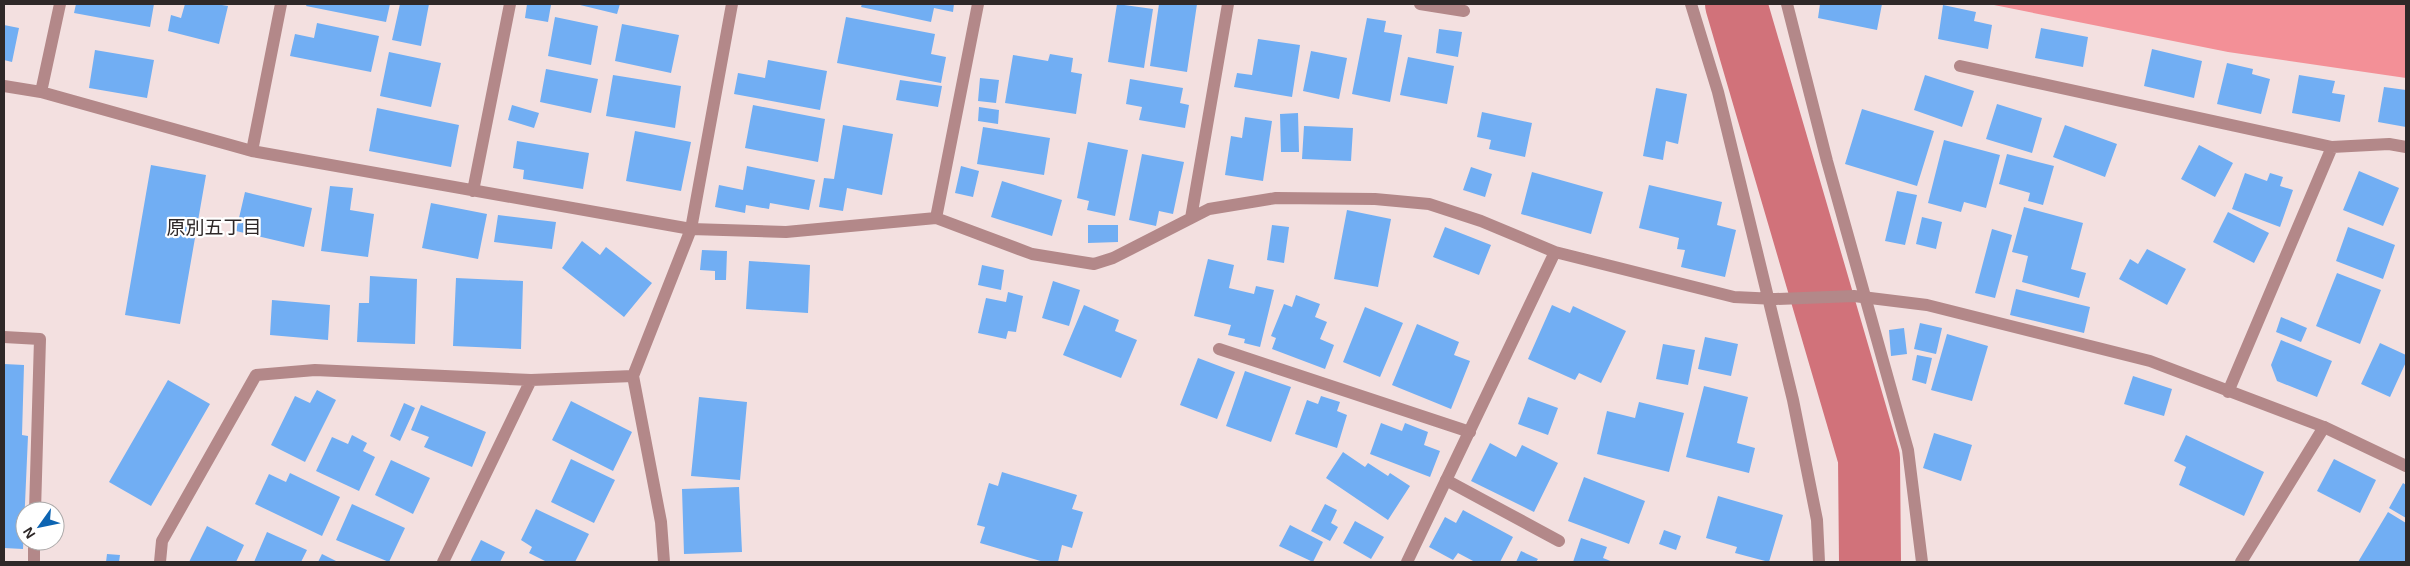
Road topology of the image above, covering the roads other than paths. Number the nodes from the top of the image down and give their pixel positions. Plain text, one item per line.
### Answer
1 (60, 4) edge
2 (281, 4) edge
3 (510, 4) edge
4 (732, 4) edge
5 (978, 4) edge
6 (1228, 4) edge
7 (1420, 4) edge
8 (1691, 4) edge
9 (1787, 4) edge
10 (1464, 11) dead end
11 (1960, 66) dead end
12 (4, 86) edge
13 (41, 92) junction
14 (2332, 147) junction
15 (2406, 147) edge
16 (252, 150) junction
17 (473, 191) junction
18 (936, 218) junction
19 (1190, 218) junction
20 (691, 230) junction
21 (1555, 252) junction
22 (1860, 297) junction
23 (1771, 298) junction
24 (4, 337) edge
25 (1219, 349) dead end
26 (633, 376) junction
27 (531, 380) junction
28 (2228, 392) junction
29 (2324, 427) junction
30 (1470, 432) junction
31 (2406, 466) edge
32 (1446, 480) junction
33 (35, 501) edge
34 (1559, 541) dead end
35 (160, 562) edge
36 (443, 562) edge
37 (664, 562) edge
38 (1407, 562) edge
39 (1819, 562) edge
40 (1922, 562) edge
41 (2241, 562) edge

1 - 13 street
2 - 16 street
3 - 17 street
4 - 20 street
5 - 18 street
6 - 19 street
7 - 10 street
8 - 23 street
9 - 22 street
11 - 14 street
12 - 13 street
13 - 16 street
14 - 15 street
14 - 28 street
16 - 17 street
17 - 20 street
18 - 19 street
18 - 20 street
19 - 21 street
20 - 26 street
21 - 23 street
21 - 30 street
22 - 23 street
22 - 28 street
22 - 40 street
23 - 39 street
24 - 33 street
25 - 30 street
26 - 27 street
26 - 37 street
27 - 35 street
27 - 36 street
28 - 29 street
29 - 31 street
29 - 41 street
30 - 32 street
32 - 34 street
32 - 38 street

